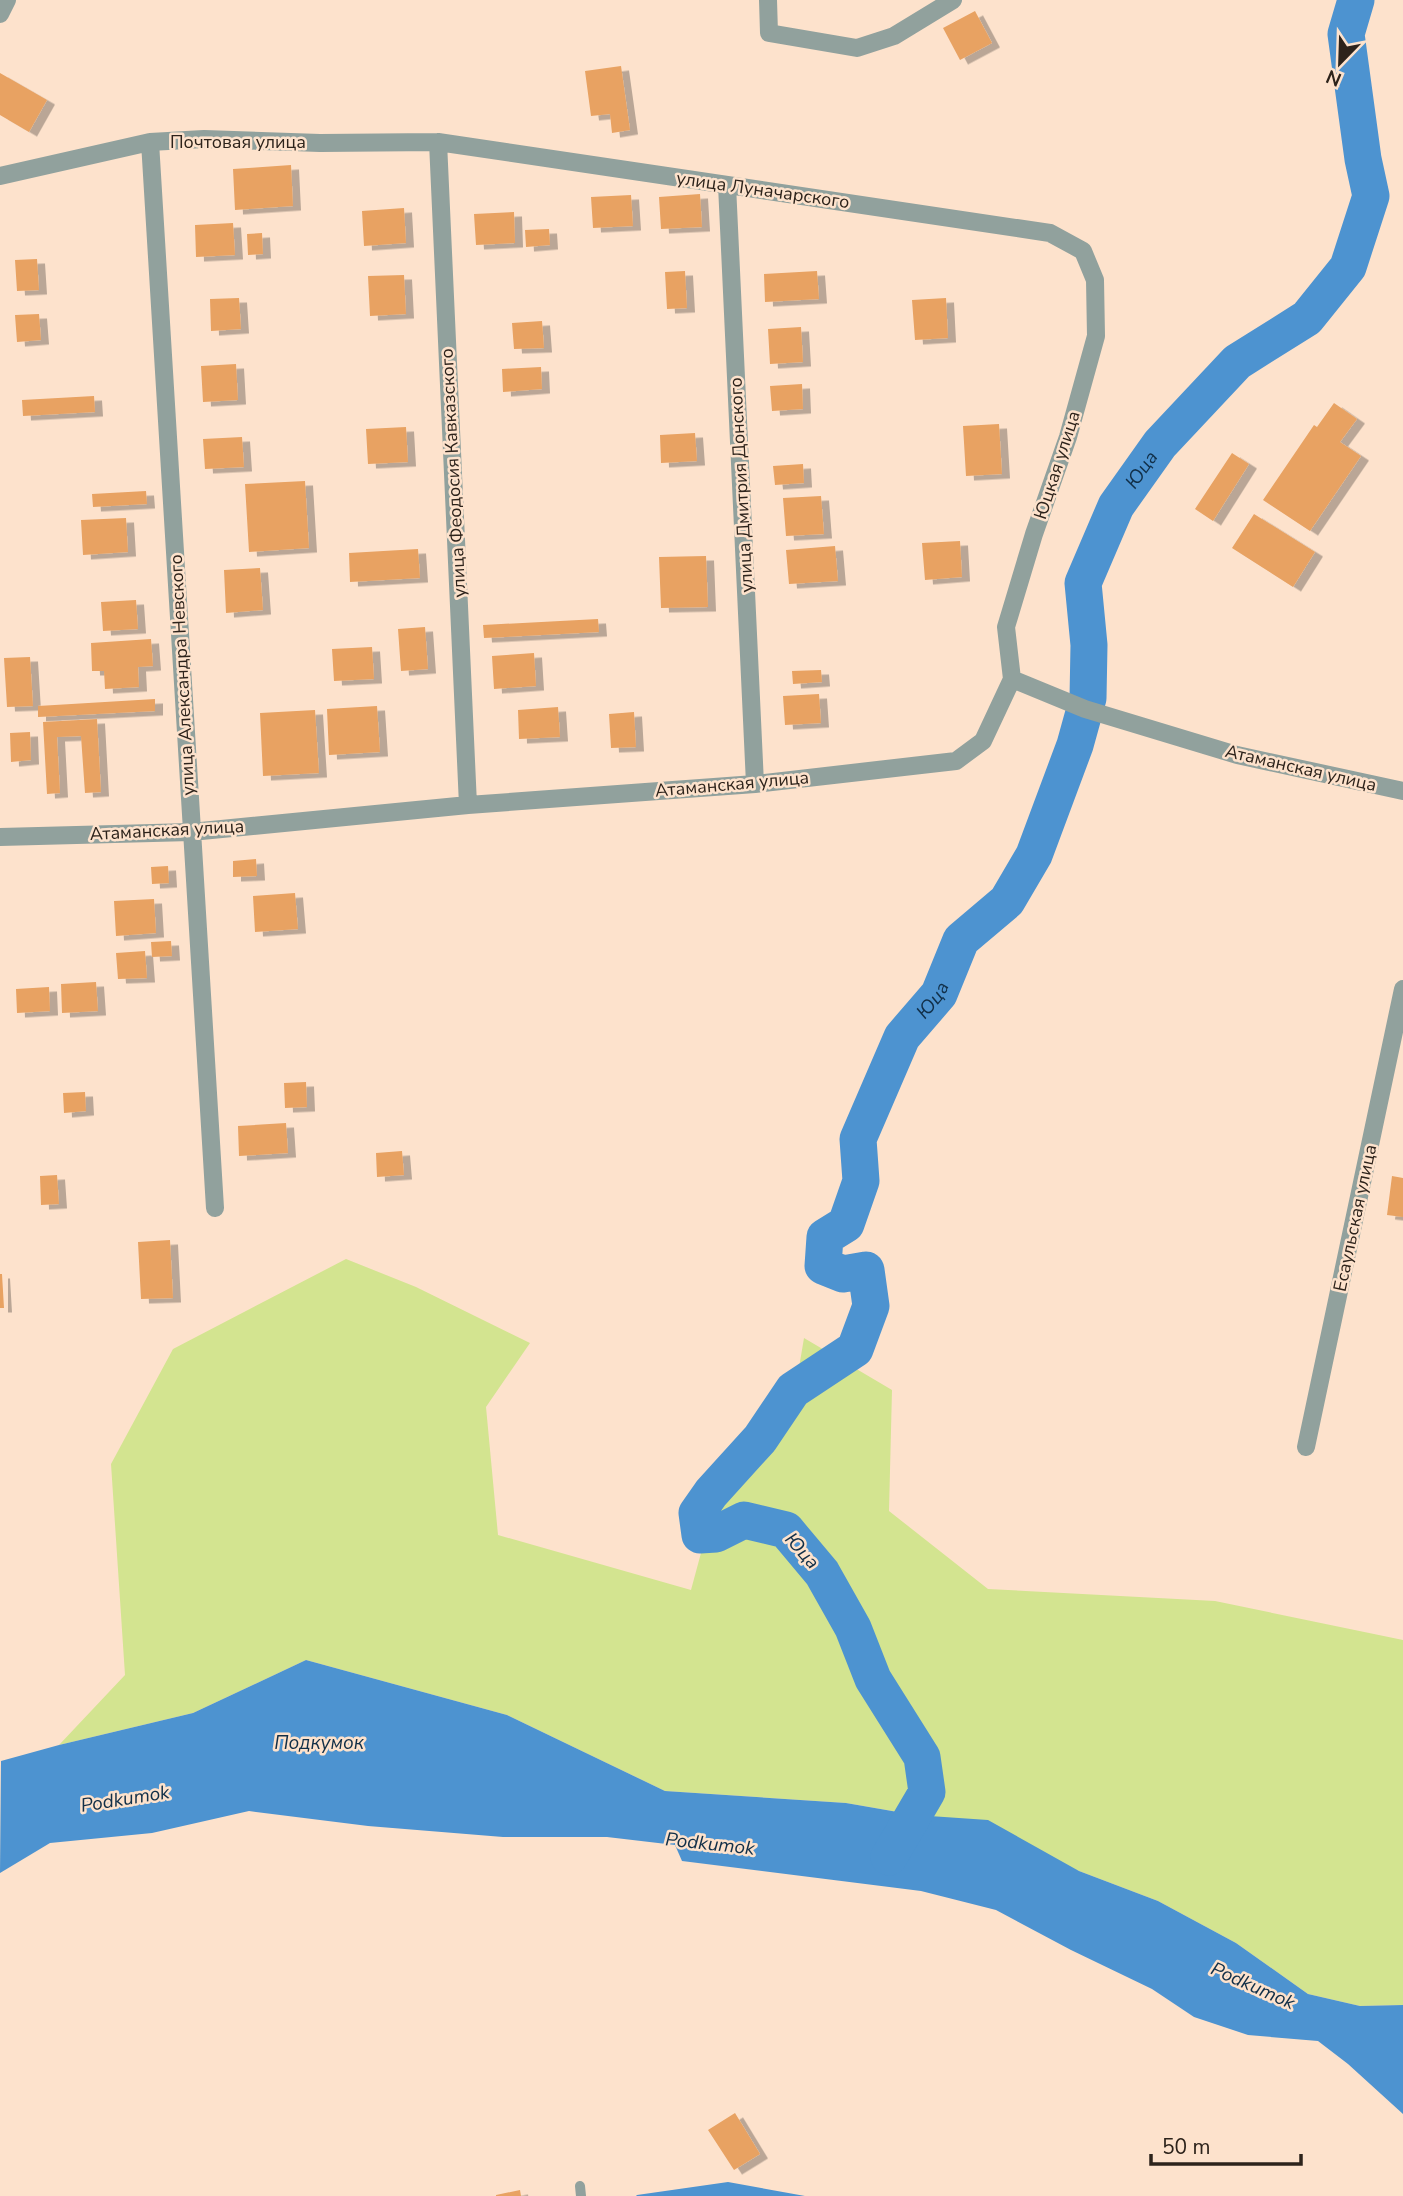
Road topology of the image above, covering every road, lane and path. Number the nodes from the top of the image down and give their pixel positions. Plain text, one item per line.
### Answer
1 (7, 0) edge
2 (768, 0) edge
3 (953, 0) edge
4 (0, 14) edge
5 (150, 142) junction
6 (438, 142) junction
7 (0, 176) edge
8 (727, 185) junction
9 (1083, 251) joint
10 (1012, 679) junction
11 (755, 784) junction
12 (1403, 791) edge
13 (467, 805) junction
14 (191, 832) junction
15 (0, 837) edge
16 (1403, 989) edge
17 (215, 1208) dead end
18 (1306, 1447) dead end

1 - 4 street
2 - 3 street
5 - 6 street, Почтовая улица
5 - 7 street, Почтовая улица
5 - 14 street, улица Александра Невского
6 - 8 street, улица Луначарского
6 - 13 street, улица Феодосия Кавказского
8 - 9 street, улица Луначарского
8 - 11 street, улица Дмитрия Донского
9 - 10 street, Юцкая улица
10 - 11 street, Атаманская улица
10 - 12 street, Атаманская улица
11 - 13 street, Атаманская улица
13 - 14 street, Атаманская улица
14 - 15 street, Атаманская улица
14 - 17 street, улица Александра Невского
16 - 18 street, Есаульская улица

